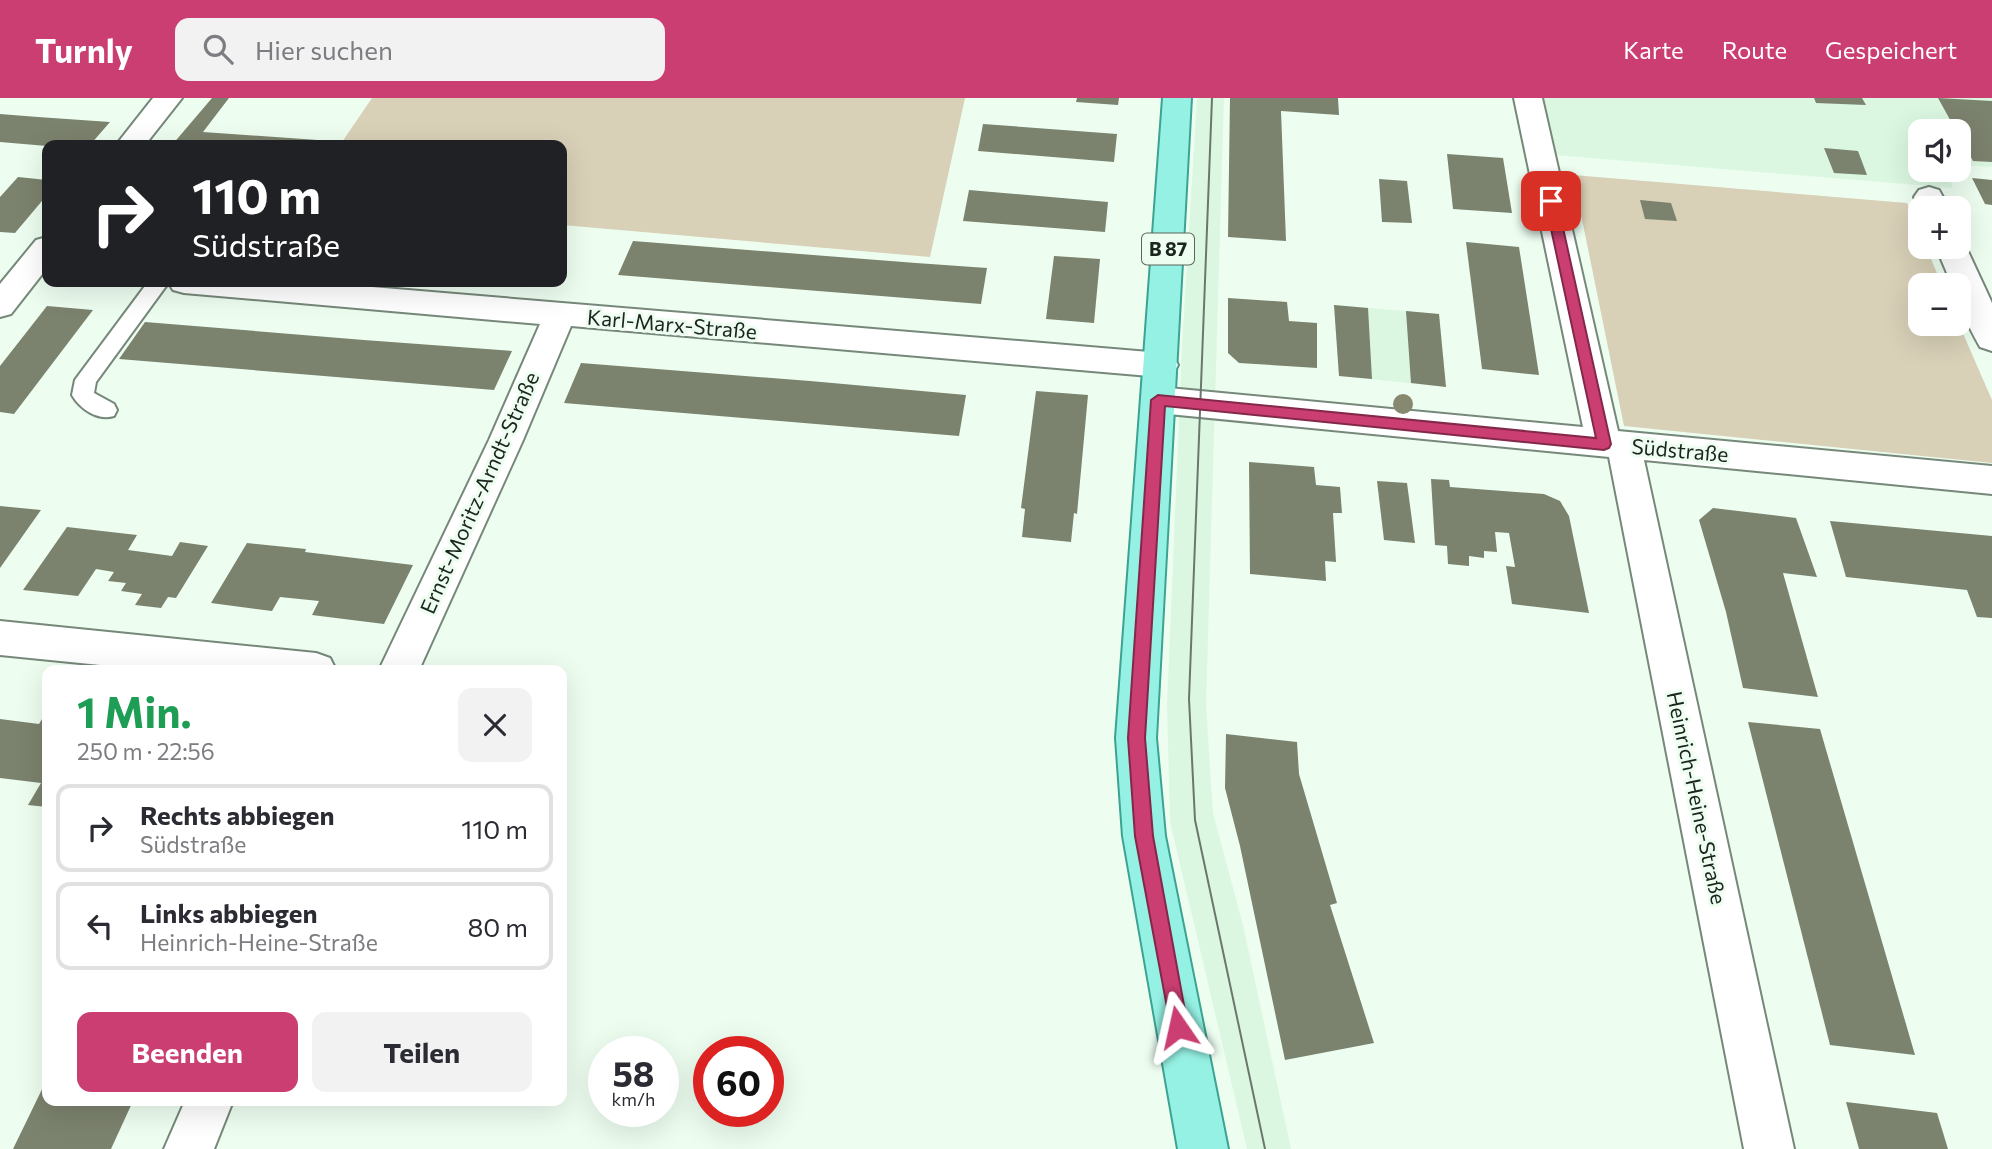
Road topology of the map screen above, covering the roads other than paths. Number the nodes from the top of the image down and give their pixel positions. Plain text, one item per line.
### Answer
1 (168, 98) edge
2 (1177, 98) edge
3 (1528, 98) edge
4 (134, 140) edge
5 (1956, 259) edge
6 (31, 263) edge
7 (155, 287) edge
8 (239, 287) edge
9 (0, 306) edge
10 (559, 316) junction
11 (1992, 339) edge
12 (1159, 383) junction
13 (106, 410) dead end
14 (1614, 445) junction
15 (1992, 480) edge
16 (0, 638) edge
17 (267, 665) edge
18 (401, 665) edge
19 (207, 1106) edge
20 (189, 1149) edge
21 (1203, 1149) edge
22 (1769, 1149) edge

1 - 4 street
2 - 12 main road, B 87
3 - 14 street, Heinrich-Heine-Straße
5 - 11 street
6 - 9 street
7 - 13 lane
8 - 10 street, Karl-Marx-Straße
10 - 12 street, Karl-Marx-Straße
10 - 18 street, Ernst-Moritz-Arndt-Straße
12 - 14 street, Südstraße
12 - 21 main road, B 87
14 - 15 street, Südstraße
14 - 22 street, Heinrich-Heine-Straße
16 - 17 street
19 - 20 street

